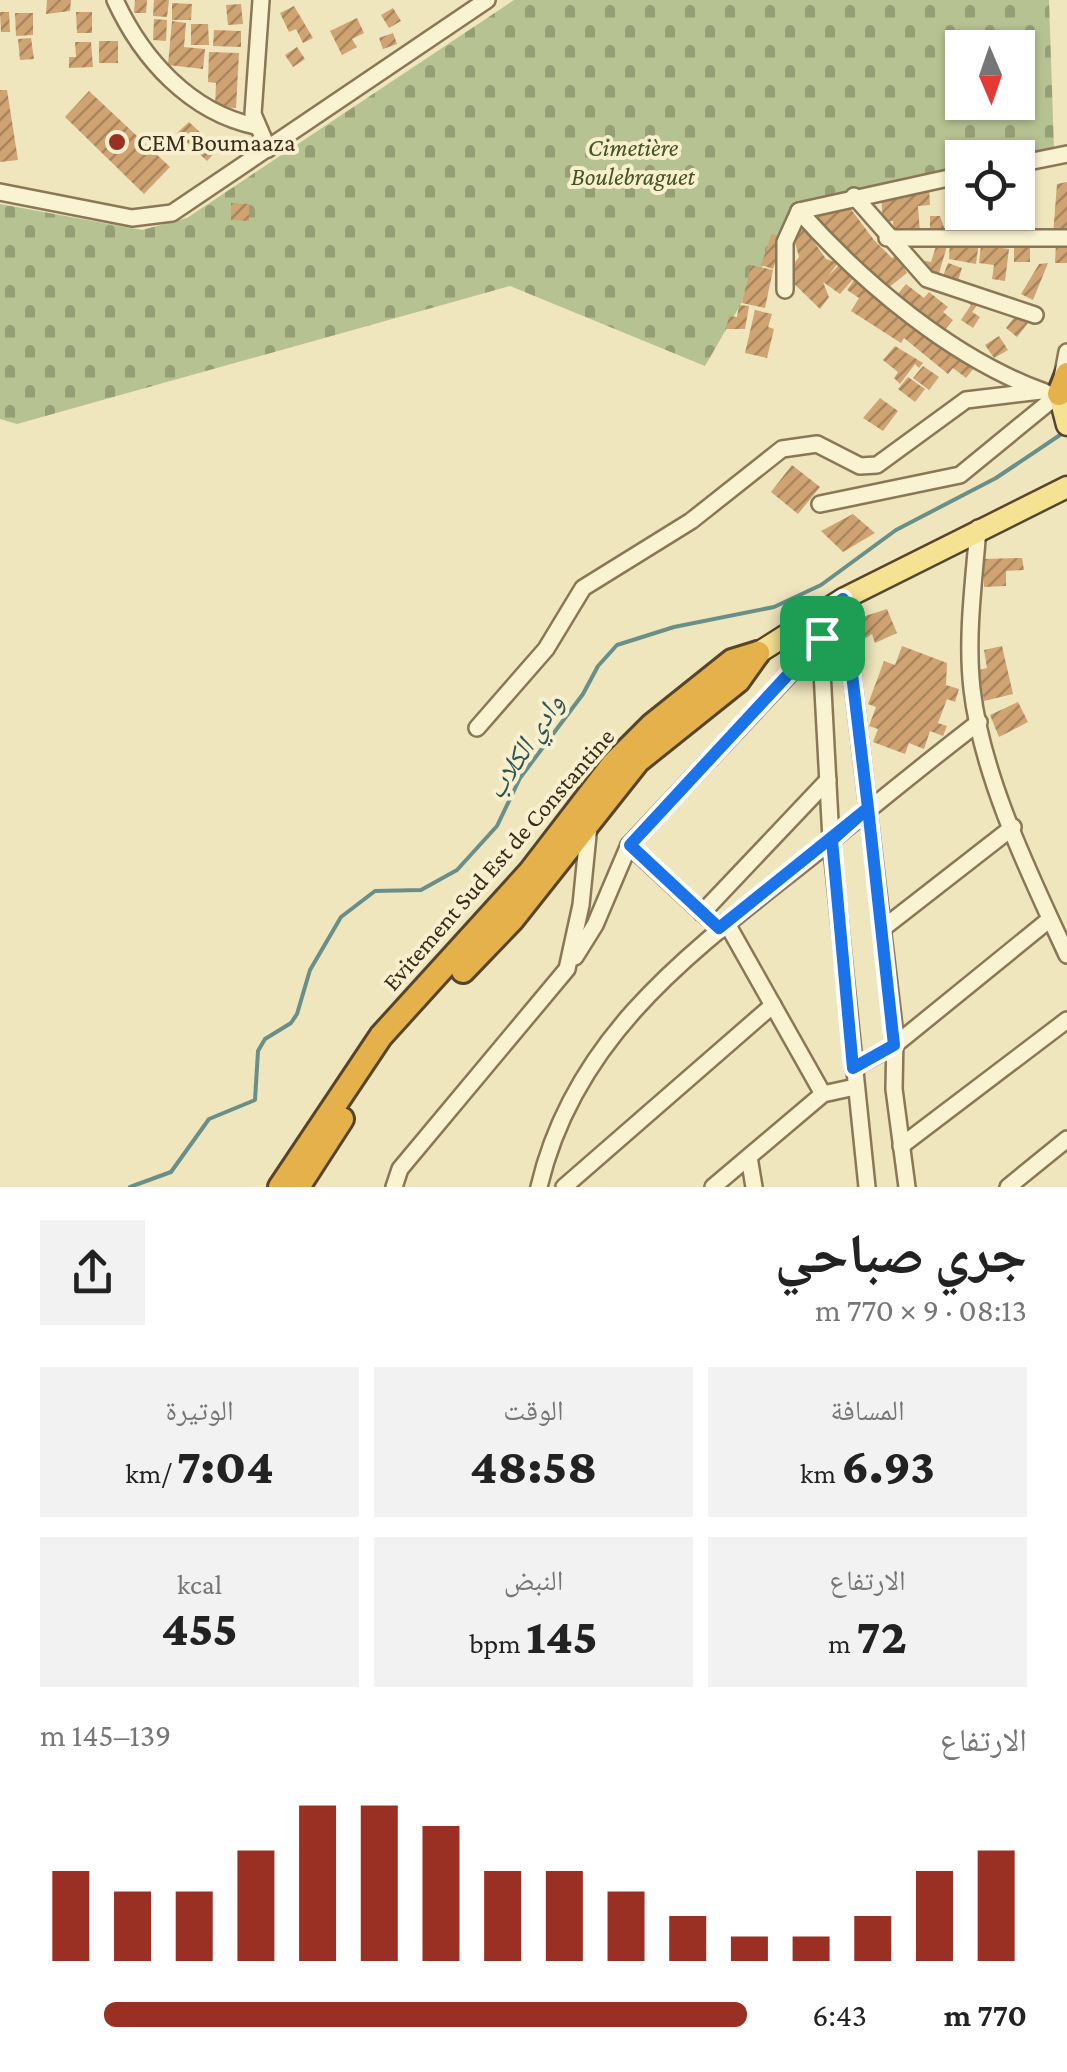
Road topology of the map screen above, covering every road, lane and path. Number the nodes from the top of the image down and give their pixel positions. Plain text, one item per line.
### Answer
1 (114, 0) edge
2 (261, 0) edge
3 (488, 0) edge
4 (255, 126) junction
5 (268, 149) junction
6 (1067, 154) edge
7 (1035, 161) edge
8 (945, 177) edge
9 (0, 192) edge
10 (854, 196) junction
11 (799, 211) junction
12 (888, 238) junction
13 (1067, 238) edge
14 (786, 290) dead end
15 (1035, 316) dead end
16 (1067, 352) edge
17 (1061, 399) edge
18 (1067, 487) edge
19 (820, 504) dead end
20 (978, 528) junction
21 (843, 599) junction
22 (819, 615) junction
23 (822, 638) junction
24 (758, 652) joint
25 (978, 722) junction
26 (477, 728) dead end
27 (828, 780) junction
28 (868, 808) junction
29 (583, 814) junction
30 (1013, 827) junction
31 (832, 840) junction
32 (630, 845) junction
33 (702, 912) junction
34 (1050, 918) junction
35 (722, 925) junction
36 (882, 929) junction
37 (1067, 955) edge
38 (567, 968) junction
39 (773, 1005) junction
40 (1067, 1020) edge
41 (894, 1045) junction
42 (853, 1068) junction
43 (855, 1087) junction
44 (823, 1094) junction
45 (1067, 1139) edge
46 (901, 1146) junction
47 (749, 1157) junction
48 (280, 1187) edge
49 (298, 1187) edge
50 (394, 1187) edge
51 (539, 1187) edge
52 (564, 1187) edge
53 (714, 1187) edge
54 (754, 1187) edge
55 (868, 1187) edge
56 (906, 1187) edge
57 (1008, 1187) edge

1 - 4 street
2 - 4 street
3 - 5 street
4 - 5 street
5 - 9 street
6 - 7 street
8 - 10 street
10 - 11 street
10 - 12 street
11 - 14 street
11 - 17 street
12 - 13 street
12 - 15 street
16 - 17 street
17 - 19 street
17 - 26 street
18 - 20 main road, Evitement Sud Est de Constantine
20 - 21 main road, Evitement Sud Est de Constantine
20 - 25 street
21 - 22 main road, Evitement Sud Est de Constantine
21 - 28 street
22 - 23 street
22 - 24 main road, Evitement Sud Est de Constantine
23 - 27 street
23 - 32 street
24 - 29 highway, Evitement Sud Est de Constantine
25 - 28 street
25 - 30 street
27 - 31 street
27 - 33 street
28 - 31 street
28 - 36 street
29 - 38 street
29 - 48 highway, Evitement Sud Est de Constantine
29 - 49 highway, Evitement Sud Est de Constantine
30 - 34 street
30 - 36 street
31 - 35 street
31 - 42 street
32 - 33 street
32 - 38 street
33 - 35 street
34 - 37 street
34 - 41 street
35 - 39 street
35 - 51 street
36 - 41 street
38 - 50 street
39 - 44 street
39 - 52 street
40 - 46 street
41 - 42 street
41 - 46 street
42 - 43 street
43 - 44 street
43 - 55 street
44 - 47 street
45 - 57 street
46 - 56 street
47 - 53 street
47 - 54 street

